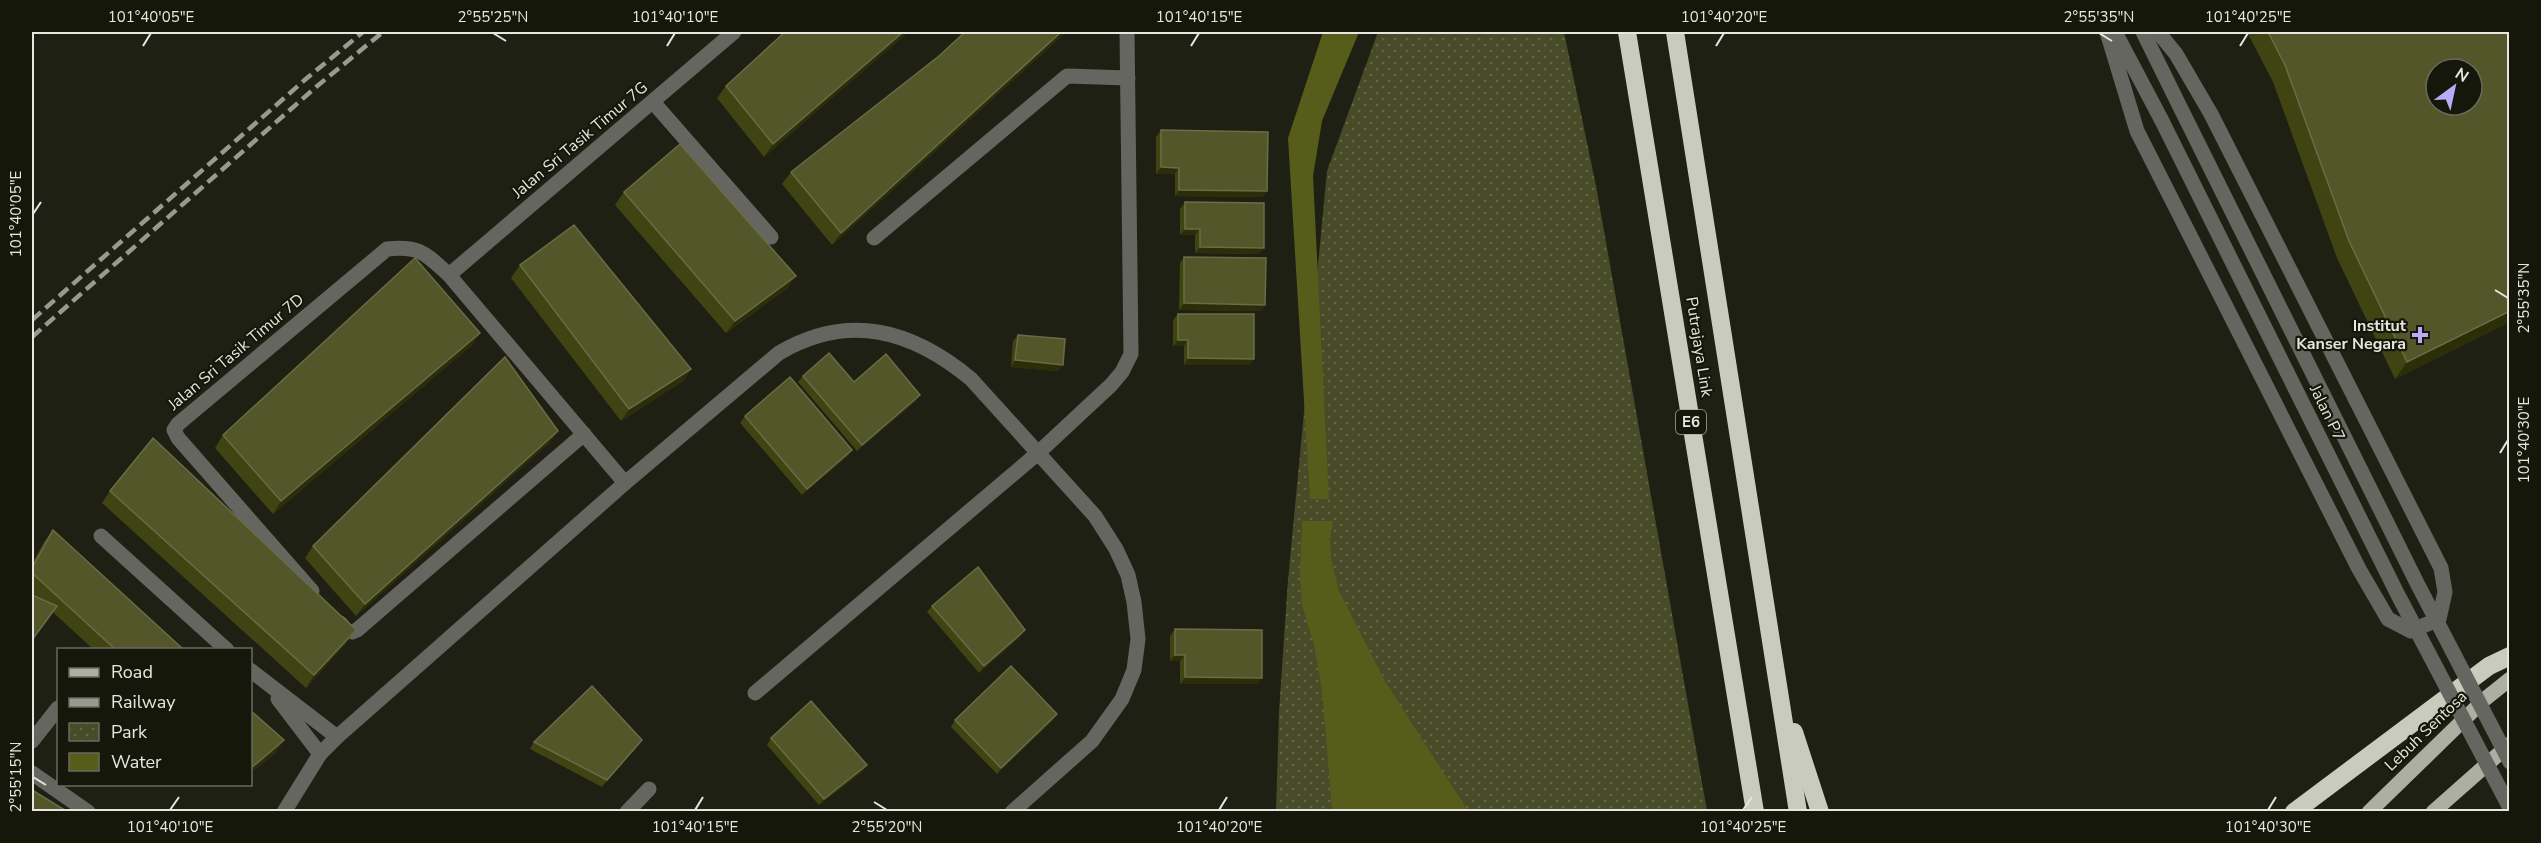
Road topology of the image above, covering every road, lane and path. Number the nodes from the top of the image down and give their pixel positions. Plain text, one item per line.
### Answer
1 (734, 32) edge
2 (1127, 32) edge
3 (1627, 32) edge
4 (1676, 32) edge
5 (2107, 32) edge
6 (2115, 32) edge
7 (2143, 32) edge
8 (2158, 32) edge
9 (1128, 78) junction
10 (653, 102) junction
11 (771, 237) dead end
12 (874, 238) dead end
13 (449, 275) junction
14 (584, 434) junction
15 (1038, 453) junction
16 (626, 483) junction
17 (100, 536) dead end
18 (225, 648) edge
19 (2510, 656) edge
20 (1775, 670) junction
21 (252, 672) edge
22 (2510, 679) edge
23 (267, 685) junction
24 (755, 693) dead end
25 (57, 709) edge
26 (338, 737) junction
27 (32, 741) edge
28 (2510, 744) edge
29 (320, 754) junction
30 (2510, 762) edge
31 (32, 773) edge
32 (649, 789) dead end
33 (2510, 808) edge
34 (88, 812) edge
35 (284, 812) edge
36 (627, 812) edge
37 (1012, 812) edge
38 (1755, 812) edge
39 (1798, 812) edge
40 (1820, 812) edge
41 (2294, 812) edge
42 (2369, 812) edge
43 (2433, 812) edge

1 - 10 street, Jalan Sri Tasik Timur 7G
2 - 9 street
3 - 38 highway, Putrajaya Link / E6
4 - 20 highway, Putrajaya Link
5 - 8 street
6 - 33 street, Jalan P7, bridge
7 - 30 street, Jalan P7, bridge
9 - 12 street
9 - 15 street
10 - 11 street
10 - 13 street, Jalan Sri Tasik Timur 7G
13 - 14 street
13 - 14 street, Jalan Sri Tasik Timur 7D
14 - 16 street
15 - 16 street
15 - 24 street
15 - 37 street
16 - 26 street
17 - 18 street
19 - 41 highway
20 - 39 highway
20 - 40 highway
21 - 23 street
22 - 42 main road, Lebuh Sentosa
23 - 26 street
23 - 29 street
25 - 27 street
26 - 29 street
28 - 43 main road
29 - 35 street
31 - 34 street
32 - 36 street

